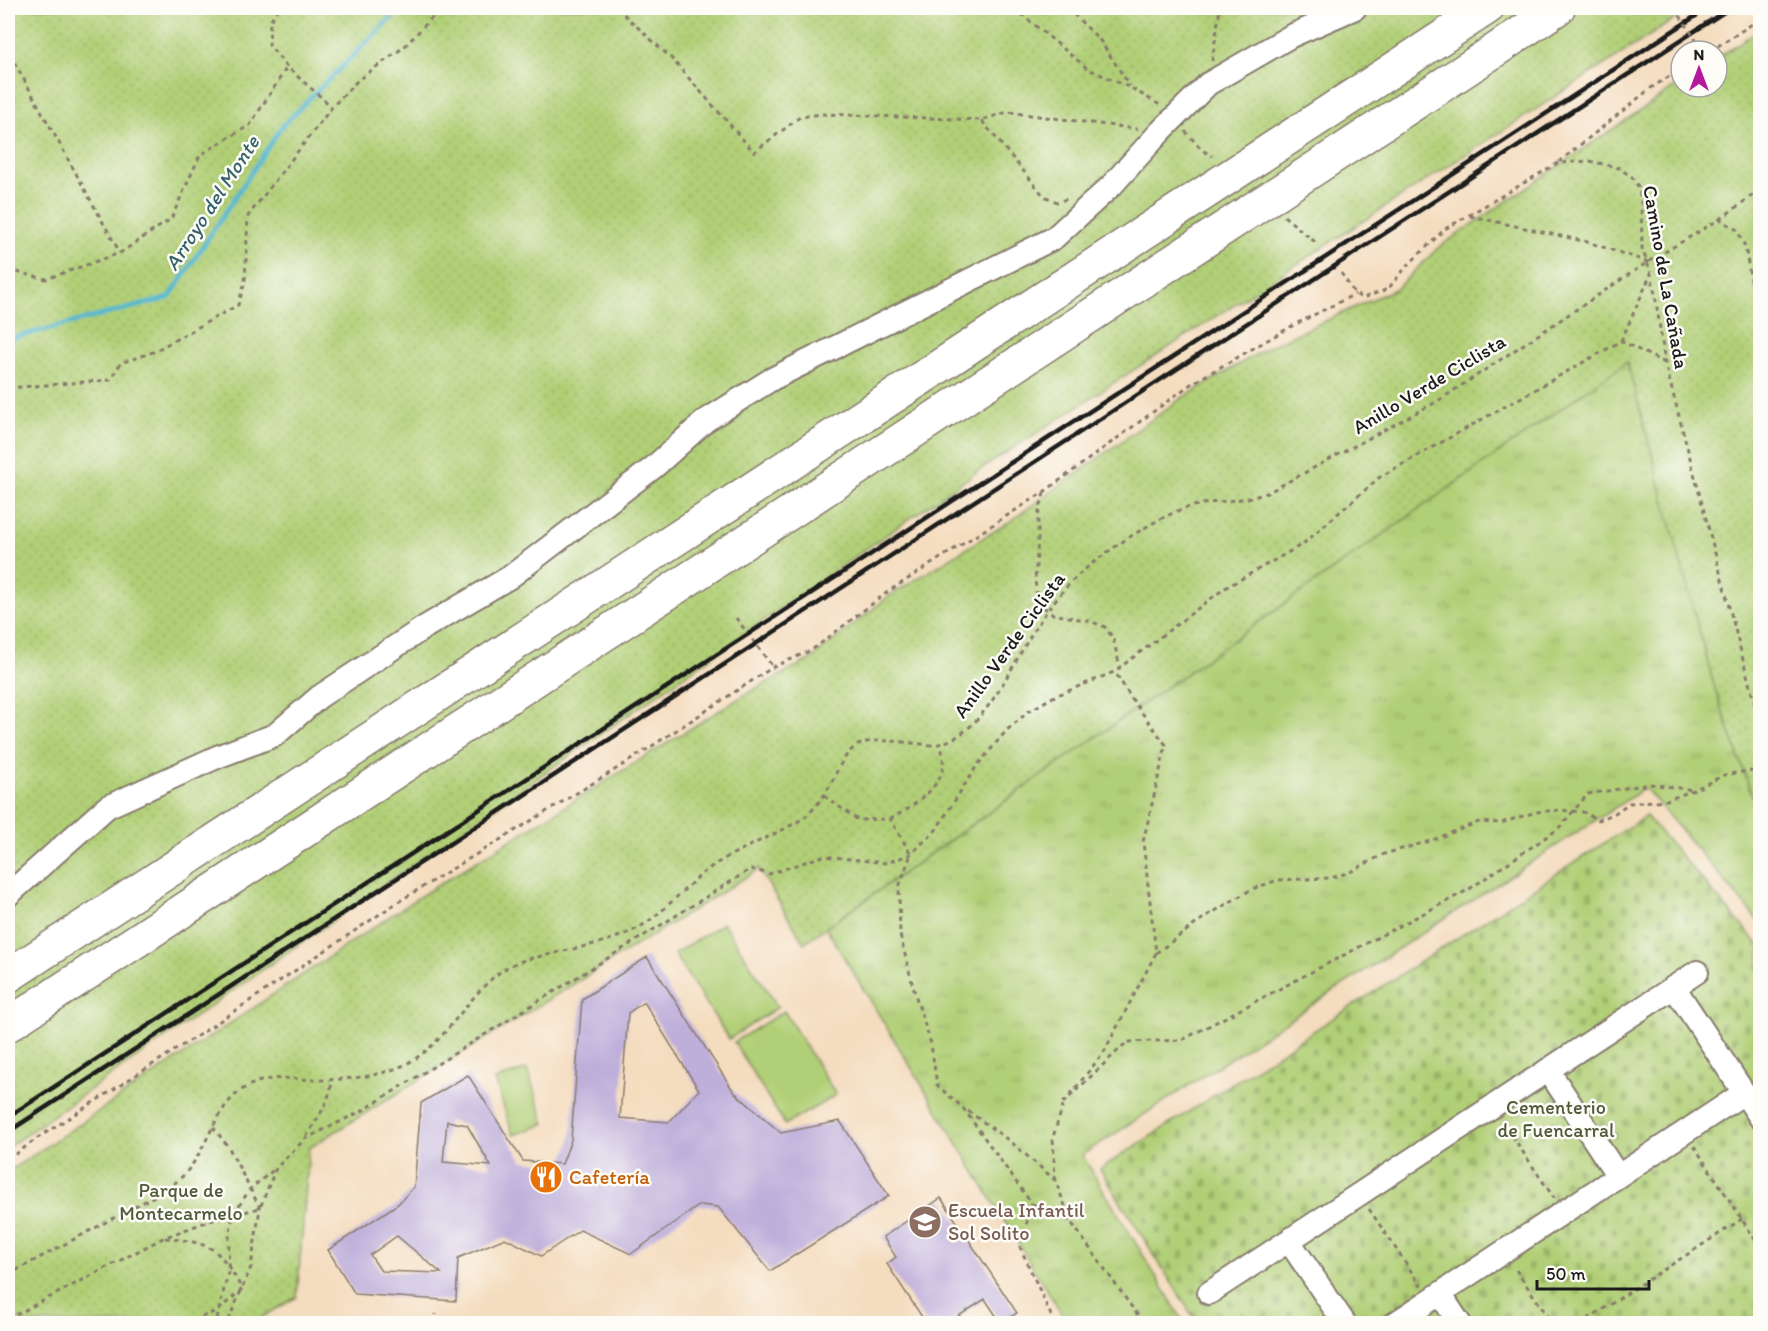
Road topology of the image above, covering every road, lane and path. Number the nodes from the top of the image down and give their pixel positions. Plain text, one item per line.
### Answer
1 (278, 8) edge
2 (441, 8) edge
3 (617, 8) edge
4 (1014, 8) edge
5 (1067, 8) edge
6 (1220, 8) edge
7 (1355, 8) edge
8 (1487, 8) edge
9 (1558, 8) edge
10 (1675, 8) edge
11 (1761, 19) edge
12 (1695, 39) edge
13 (1729, 39) edge
14 (8, 46) edge
15 (287, 67) junction
16 (1669, 77) edge
17 (1208, 84) junction
18 (332, 107) junction
19 (981, 120) junction
20 (1160, 132) junction
21 (1558, 163) junction
22 (1761, 190) edge
23 (1078, 196) dead end
24 (1284, 215) dead end
25 (1470, 216) junction
26 (1720, 219) junction
27 (1315, 242) dead end
28 (120, 253) junction
29 (1648, 262) junction
30 (8, 270) edge
31 (1341, 273) dead end
32 (1651, 274) junction
33 (1355, 294) junction
34 (1761, 333) edge
35 (1621, 341) junction
36 (1665, 363) junction
37 (8, 388) edge
38 (1044, 492) junction
39 (1047, 611) junction
40 (736, 618) dead end
41 (773, 667) junction
42 (1120, 667) junction
43 (1114, 672) junction
44 (1761, 724) edge
45 (941, 744) junction
46 (1761, 772) edge
47 (1694, 790) junction
48 (824, 795) junction
49 (1573, 811) junction
50 (890, 819) junction
51 (911, 854) junction
52 (8, 895) edge
53 (1156, 953) junction
54 (1697, 972) dead end
55 (8, 976) edge
56 (1674, 987) junction
57 (8, 1025) edge
58 (1548, 1070) junction
59 (332, 1080) junction
60 (1744, 1093) junction
61 (1063, 1103) junction
62 (1492, 1106) junction
63 (963, 1108) junction
64 (1761, 1117) edge
65 (213, 1127) junction
66 (1684, 1132) junction
67 (305, 1139) junction
68 (8, 1160) edge
69 (276, 1168) junction
70 (1618, 1176) junction
71 (1055, 1180) junction
72 (250, 1189) junction
73 (1359, 1194) junction
74 (1032, 1204) junction
75 (260, 1208) junction
76 (1563, 1212) junction
77 (234, 1215) junction
78 (1742, 1219) junction
79 (1071, 1222) junction
80 (163, 1238) junction
81 (1289, 1241) junction
82 (1761, 1247) edge
83 (228, 1264) junction
84 (1516, 1270) dead end
85 (8, 1275) edge
86 (242, 1289) junction
87 (1209, 1293) dead end
88 (1435, 1296) junction
89 (219, 1310) junction
90 (436, 1314) dead end
91 (8, 1319) edge
92 (185, 1323) edge
93 (216, 1323) edge
94 (227, 1323) edge
95 (436, 1323) edge
96 (1055, 1323) edge
97 (1144, 1323) edge
98 (1345, 1323) edge
99 (1394, 1323) edge
100 (1460, 1323) edge
101 (1553, 1323) edge
102 (1580, 1323) edge

1 - 15 path
2 - 18 path
3 - 19 path
4 - 5 path
6 - 17 path
7 - 17 street
8 - 55 highway
9 - 57 highway
10 - 12 path, bridge
11 - 13 path
14 - 28 path
15 - 18 path
15 - 28 path
16 - 21 path
17 - 20 street
18 - 37 path
19 - 20 path
19 - 23 path
20 - 52 street
21 - 25 path, Camino de La Cañada
21 - 29 path, Camino de La Cañada
22 - 26 path, Anillo Verde Ciclista
24 - 27 path
25 - 29 path
25 - 33 path, Camino de La Cañada
26 - 29 path, Anillo Verde Ciclista
26 - 34 path
28 - 30 path
29 - 32 path, Camino de La Cañada
29 - 39 path, Anillo Verde Ciclista
31 - 33 path
32 - 35 path
32 - 36 path, Camino de La Cañada
33 - 38 path
35 - 36 path
35 - 42 path
36 - 44 path, Camino de La Cañada
38 - 39 path
38 - 41 path
39 - 42 path
39 - 45 path, Anillo Verde Ciclista
40 - 41 path
41 - 68 path
42 - 43 path
43 - 51 path
43 - 53 path
45 - 48 path
45 - 50 path
46 - 47 path
47 - 49 path
47 - 49 path
48 - 50 path
48 - 59 path
49 - 53 path
49 - 61 path
50 - 51 path
51 - 63 path
51 - 67 path
53 - 61 path
54 - 56 street
56 - 58 street
56 - 60 street
58 - 62 street
58 - 70 street
59 - 65 path
59 - 67 path
60 - 64 street
60 - 66 street
61 - 71 path
62 - 73 street
62 - 76 path
63 - 71 path
63 - 74 path
65 - 72 path
65 - 85 path
66 - 70 street
66 - 78 path
67 - 69 path
69 - 72 path
69 - 75 path
70 - 76 street
71 - 79 path
72 - 75 path
72 - 77 path
73 - 81 street
73 - 88 path
74 - 79 path
74 - 96 path
75 - 77 path
75 - 86 path
76 - 88 street
77 - 80 path
77 - 83 path
78 - 82 path
78 - 102 path
79 - 97 path
80 - 83 path
80 - 91 path
81 - 87 street
81 - 98 street
83 - 86 path
83 - 89 path
84 - 101 path
86 - 89 path
86 - 94 path
88 - 99 street
88 - 100 street
89 - 92 path
89 - 93 path
90 - 95 path

